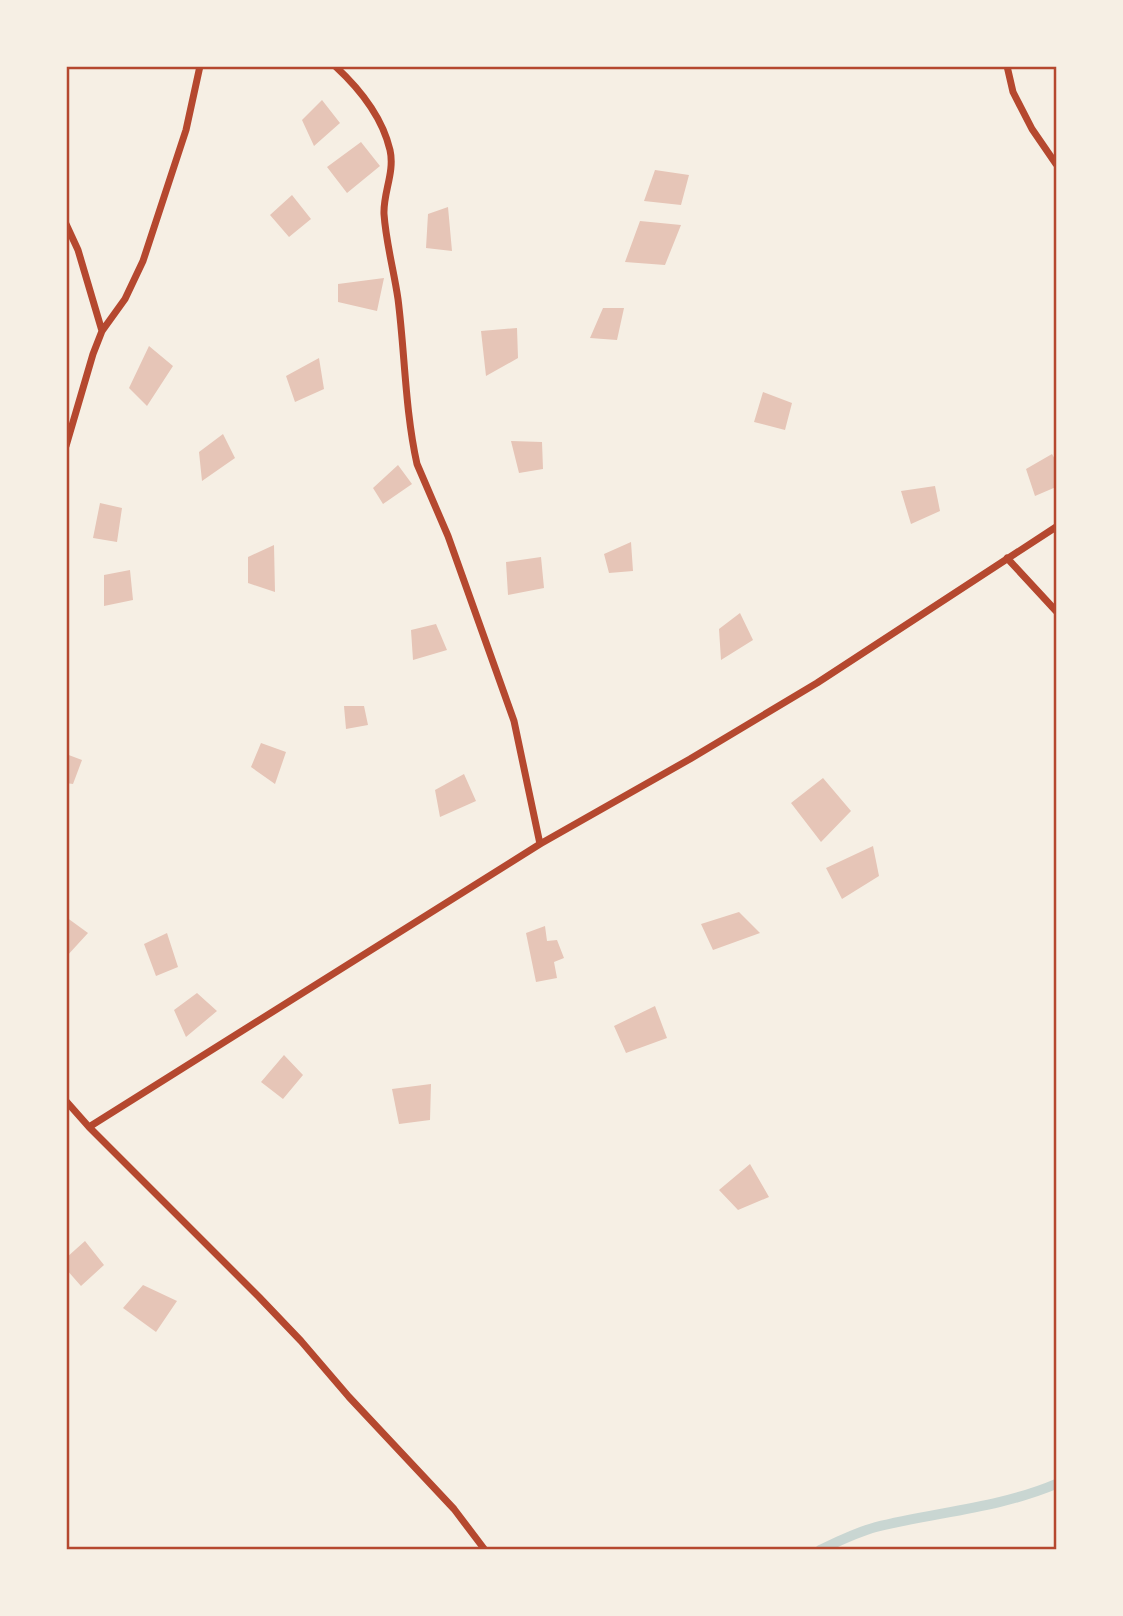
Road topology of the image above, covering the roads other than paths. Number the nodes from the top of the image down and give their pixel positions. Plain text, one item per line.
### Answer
1 (200, 66) edge
2 (335, 66) edge
3 (1007, 66) edge
4 (1056, 164) edge
5 (66, 224) edge
6 (102, 331) junction
7 (66, 446) edge
8 (1056, 527) edge
9 (1007, 558) junction
10 (1056, 611) edge
11 (540, 844) junction
12 (66, 1101) edge
13 (89, 1127) junction
14 (485, 1549) edge

1 - 6 street
2 - 11 street
3 - 4 street
5 - 6 street
6 - 7 street
8 - 9 street
9 - 10 street
9 - 11 street
11 - 13 street
12 - 13 street
13 - 14 street

